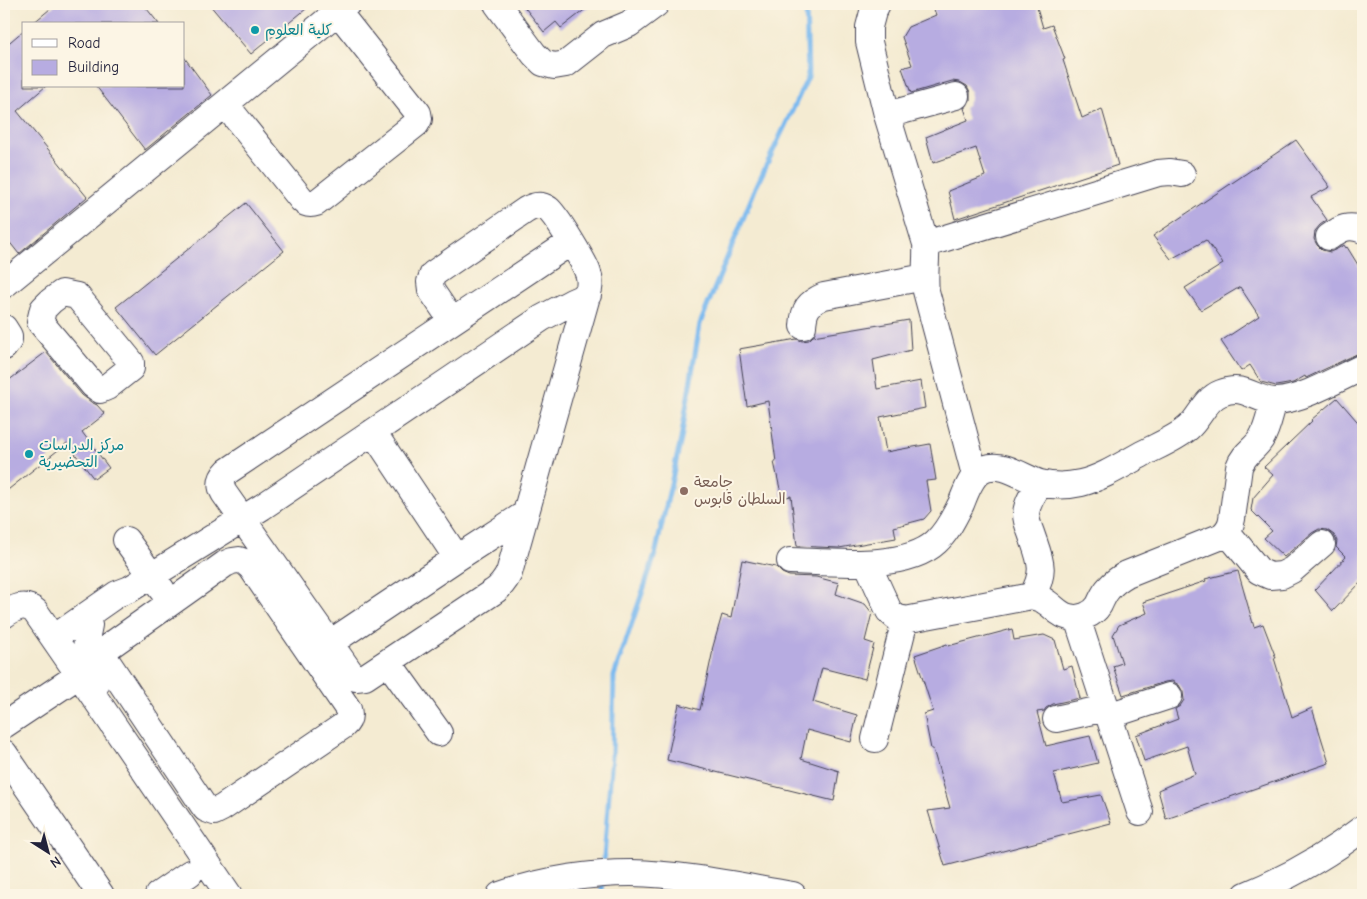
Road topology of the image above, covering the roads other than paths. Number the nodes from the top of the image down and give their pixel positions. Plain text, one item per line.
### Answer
1 (496, 4) edge
2 (656, 4) edge
3 (877, 4) edge
4 (342, 8) edge
5 (956, 96) dead end
6 (225, 104) junction
7 (887, 115) junction
8 (1182, 174) dead end
9 (1363, 230) edge
10 (1328, 237) dead end
11 (571, 242) junction
12 (926, 244) junction
13 (25, 268) junction
14 (925, 277) junction
15 (4, 285) edge
16 (588, 295) junction
17 (51, 301) dead end
18 (452, 321) junction
19 (803, 326) dead end
20 (4, 328) edge
21 (4, 347) edge
22 (1363, 367) edge
23 (1274, 401) junction
24 (374, 432) junction
25 (975, 475) junction
26 (1041, 483) junction
27 (525, 514) junction
28 (243, 518) junction
29 (1227, 532) junction
30 (133, 535) dead end
31 (1322, 544) dead end
32 (457, 558) junction
33 (790, 560) dead end
34 (867, 563) junction
35 (149, 577) junction
36 (1032, 596) junction
37 (177, 598) junction
38 (4, 615) edge
39 (1077, 618) junction
40 (905, 620) junction
41 (89, 625) junction
42 (330, 643) junction
43 (71, 658) junction
44 (388, 662) junction
45 (1169, 696) dead end
46 (4, 707) edge
47 (1107, 712) junction
48 (1056, 719) dead end
49 (4, 725) edge
50 (439, 734) dead end
51 (875, 739) dead end
52 (4, 753) edge
53 (1140, 812) dead end
54 (1363, 828) edge
55 (190, 873) dead end
56 (101, 895) edge
57 (158, 895) edge
58 (229, 895) edge
59 (500, 895) edge
60 (792, 895) edge
61 (1246, 895) edge

1 - 2 lane
3 - 7 lane
4 - 6 lane
4 - 6 lane
5 - 7 lane
6 - 13 lane
7 - 12 lane
8 - 12 lane
9 - 10 lane
11 - 16 lane
11 - 18 lane
11 - 18 lane
12 - 14 lane
13 - 15 lane
13 - 17 lane
14 - 19 lane
14 - 25 lane
16 - 24 lane
16 - 27 lane
18 - 28 lane
20 - 21 lane
22 - 23 lane
23 - 26 lane
23 - 29 lane
24 - 28 lane
24 - 32 lane
25 - 26 lane
25 - 34 lane
26 - 36 lane
27 - 32 lane
27 - 44 lane
28 - 35 lane
28 - 42 lane
29 - 31 lane
29 - 39 lane
30 - 35 lane
32 - 42 lane
33 - 34 lane
34 - 40 lane
35 - 37 lane
35 - 41 lane
35 - 43 lane
36 - 39 lane
36 - 40 lane
37 - 37 lane
38 - 43 lane
39 - 47 lane
40 - 51 lane
41 - 43 lane
41 - 43 lane
42 - 44 lane
43 - 46 lane
43 - 49 lane
43 - 58 lane
44 - 50 lane
45 - 47 lane
47 - 48 lane
47 - 53 lane
52 - 56 lane
54 - 61 lane
55 - 57 lane
59 - 60 lane

